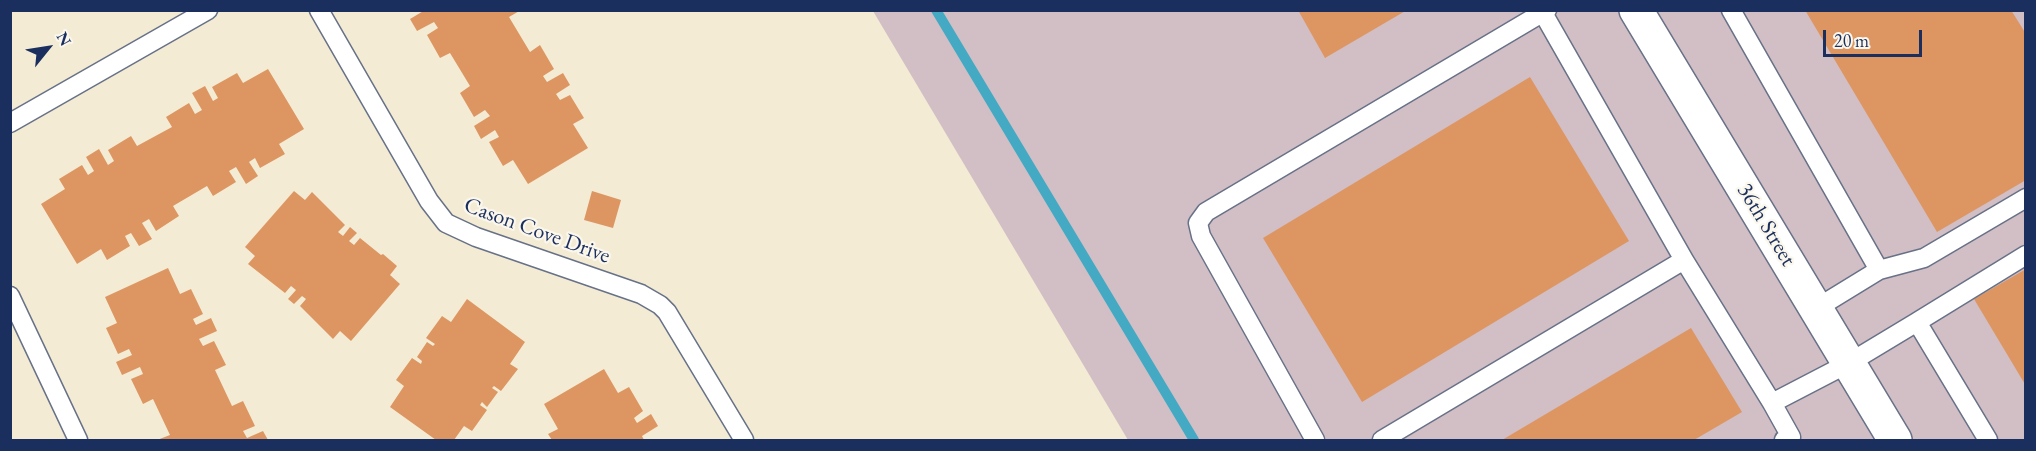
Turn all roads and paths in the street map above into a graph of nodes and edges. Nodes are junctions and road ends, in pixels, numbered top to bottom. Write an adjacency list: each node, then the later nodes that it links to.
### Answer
1 (207, 10): 6 (lane)
2 (319, 10): 17 (lane, Cason Cove Drive)
3 (1636, 10): 12 (street, 36th Street)
4 (1731, 10): 10 (lane)
5 (1545, 12): 9 (lane); 18 (lane)
6 (10, 123)
7 (2025, 198): 10 (lane)
8 (2025, 255): 13 (lane)
9 (1684, 260): 15 (lane); 19 (lane)
10 (1880, 270): 12 (lane)
11 (10, 296): 16 (lane)
12 (1816, 308): 14 (street, 36th Street)
13 (1917, 322): 14 (lane); 22 (lane)
14 (1849, 363): 15 (lane); 21 (street, 36th Street)
15 (1772, 403): 20 (lane)
16 (78, 441)
17 (744, 441)
18 (1315, 441)
19 (1382, 441)
20 (1784, 441)
21 (1895, 441)
22 (1988, 441)

